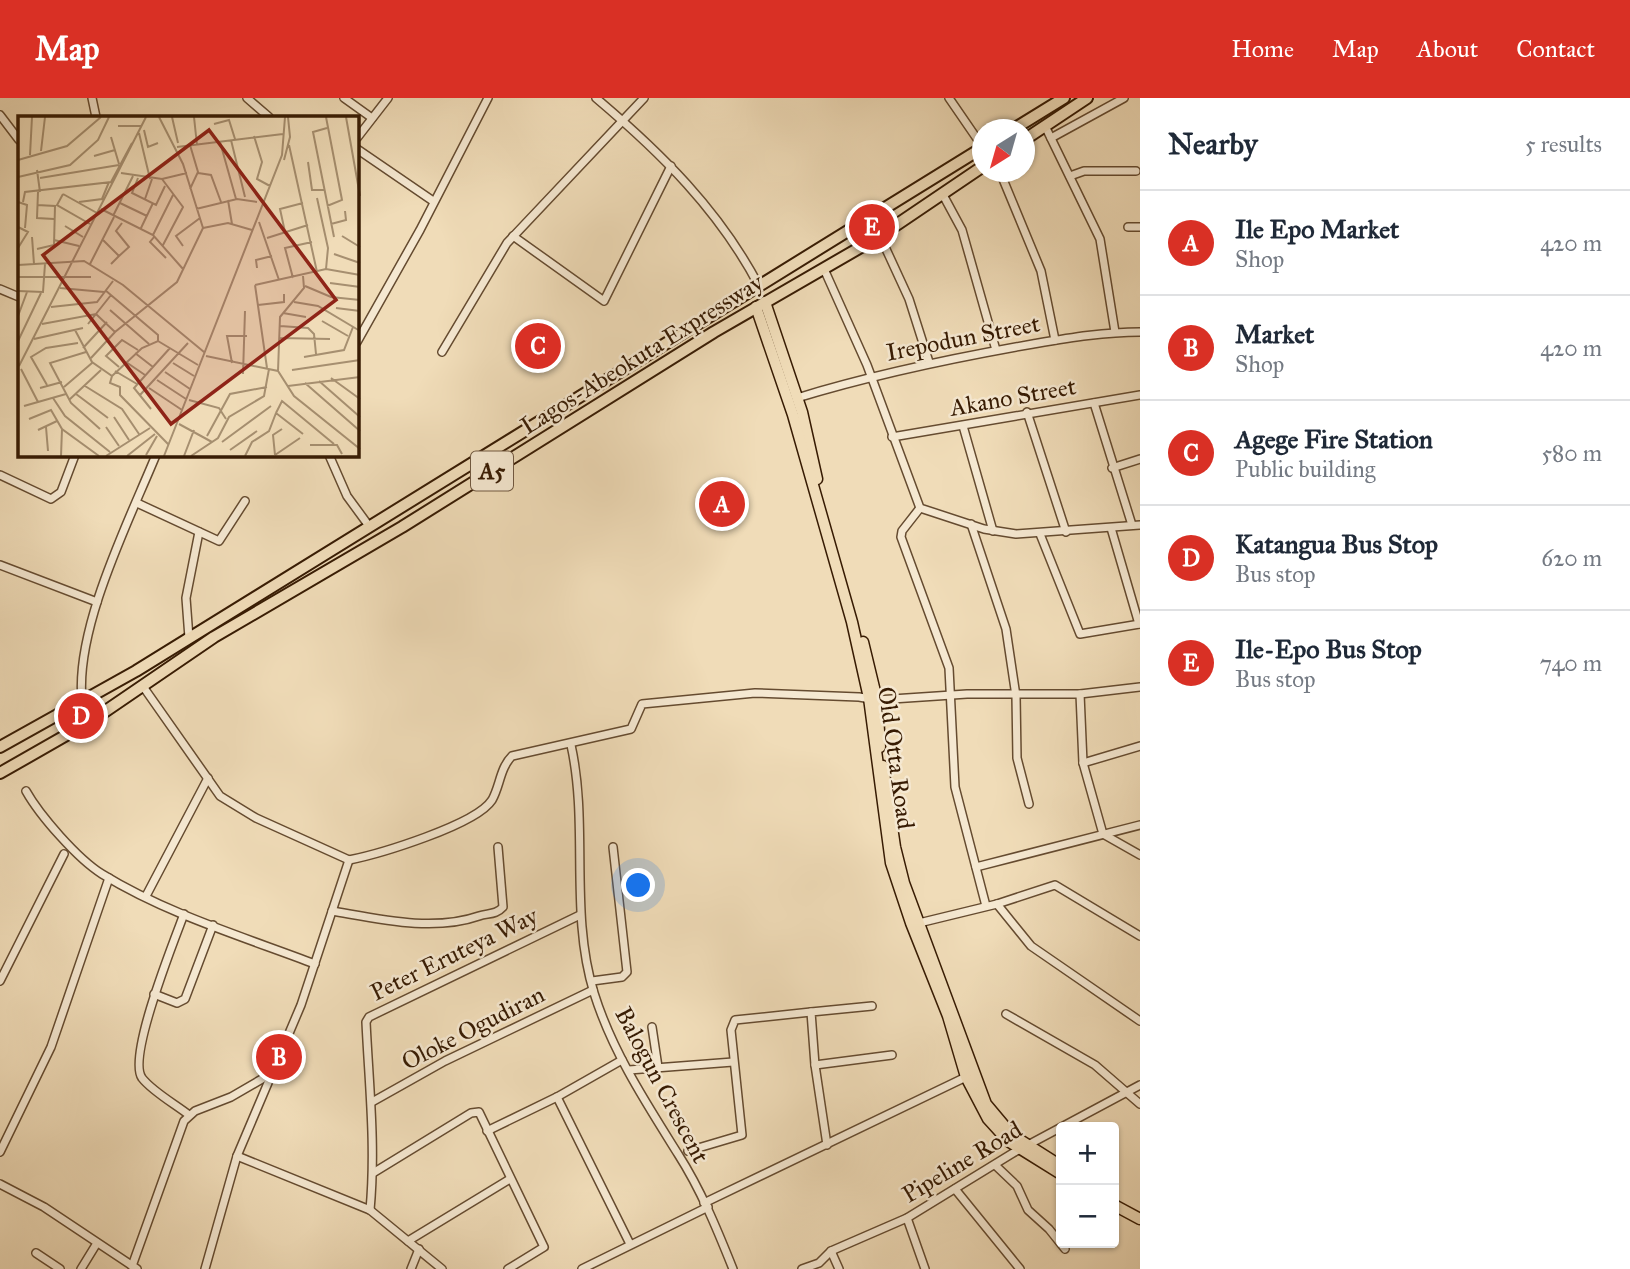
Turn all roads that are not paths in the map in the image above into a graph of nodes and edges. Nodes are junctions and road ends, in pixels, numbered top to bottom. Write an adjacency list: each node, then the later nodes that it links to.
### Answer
1 (247, 98): 12 (street)
2 (344, 98): 13 (street)
3 (387, 98): 13 (street)
4 (488, 98): 30 (street)
5 (596, 98): 14 (street)
6 (645, 98): 14 (street)
7 (948, 98): 17 (street)
8 (1064, 98): 15 (highway)
9 (1087, 98): 16 (highway)
10 (1124, 98): 20 (street)
11 (0, 115): 21 (street)
12 (268, 116)
13 (372, 118): 19 (street)
14 (622, 119): 24 (street); 33 (street)
15 (1030, 119)
16 (1045, 126): 18 (highway); 20 (street)
17 (972, 133)
18 (1035, 133)
19 (359, 135)
20 (1051, 138): 27 (street)
21 (18, 139)
22 (359, 150): 30 (street)
23 (972, 153): 36 (highway, Lagos-Abeokuta Expressway / A5)
24 (671, 166): 33 (street); 36 (street)
25 (1136, 171): 27 (street)
26 (972, 174): 29 (highway, Lagos-Abeokuta Expressway / A5)
27 (1070, 176): 40 (street)
28 (1004, 182): 43 (street)
29 (942, 193): 34 (highway, Lagos-Abeokuta Expressway / A5); 44 (street)
30 (433, 201): 42 (street)
31 (1128, 227): 32 (street)
32 (1140, 227)
33 (513, 236): 45 (street)
34 (880, 236): 35 (highway, Lagos-Abeokuta Expressway / A5); 46 (street)
35 (824, 269): 39 (highway, Lagos-Abeokuta Expressway / A5); 47 (street)
36 (759, 285): 65 (highway, Lagos-Abeokuta Expressway / A5)
37 (0, 289): 38 (street)
38 (18, 296)
39 (761, 304): 49 (main road); 75 (highway, Lagos-Abeokuta Expressway / A5); 80 (main road, Old Otta Road)
40 (1115, 332): 41 (street, Irepodun Street); 43 (street, Irepodun Street)
41 (1140, 332)
42 (359, 335)
43 (1055, 340): 44 (street, Irepodun Street)
44 (996, 350): 46 (street, Irepodun Street)
45 (442, 352)
46 (929, 362): 47 (street, Irepodun Street)
47 (869, 376): 49 (street, Irepodun Street); 53 (street)
48 (1140, 395): 50 (street, Akano Street)
49 (797, 398): 80 (main road)
50 (1094, 403): 51 (street, Akano Street); 58 (street)
51 (1027, 412): 52 (street, Akano Street); 69 (street)
52 (963, 426): 53 (street, Akano Street); 67 (street)
53 (892, 436): 62 (street)
54 (74, 457): 59 (street)
55 (155, 457): 61 (street)
56 (330, 457): 65 (street)
57 (1140, 459): 58 (street)
58 (1112, 468): 64 (street)
59 (0, 475)
60 (245, 501): 68 (street)
61 (137, 503): 68 (street); 72 (street)
62 (920, 508): 63 (street); 78 (street)
63 (971, 524): 67 (street); 79 (street)
64 (1136, 525): 66 (street)
65 (369, 526): 74 (highway, Lagos-Abeokuta Expressway / A5)
66 (1111, 528): 69 (street); 73 (street)
67 (993, 531): 70 (street)
68 (199, 532): 74 (street)
69 (1066, 533): 70 (street)
70 (1040, 534): 73 (street)
71 (0, 565): 72 (street)
72 (97, 602): 81 (street)
73 (1139, 624)
74 (189, 638): 81 (highway, Lagos-Abeokuta Expressway / A5)
75 (142, 685): 86 (highway, Lagos-Abeokuta Expressway / A5); 87 (street)
76 (1140, 687): 77 (street)
77 (1080, 694): 79 (street); 85 (street)
78 (951, 696): 79 (street); 80 (street); 97 (street)
79 (1016, 696): 89 (street)
80 (873, 699): 82 (street); 105 (main road, Old Otta Road); 125 (main road, Old Otta Road)
81 (82, 700): 84 (highway, Lagos-Abeokuta Expressway / A5)
82 (570, 745): 96 (street); 104 (street, Balogun Crescent)
83 (1140, 746): 85 (street)
84 (0, 747)
85 (1083, 763): 91 (street)
86 (0, 773)
87 (208, 778): 96 (street); 99 (street)
88 (26, 791): 98 (street)
89 (1029, 804)
90 (1140, 825): 91 (street)
91 (1103, 834): 95 (street); 97 (street)
92 (498, 847): 102 (street)
93 (612, 847): 110 (street)
94 (64, 854): 109 (street)
95 (1140, 855)
96 (349, 860): 102 (street)
97 (976, 867): 101 (street)
98 (109, 878): 99 (street); 136 (street)
99 (146, 896): 103 (street)
100 (997, 904): 101 (street); 107 (street); 116 (street)
101 (986, 906): 105 (street)
102 (332, 911): 108 (street)
103 (184, 914): 106 (street); 112 (street)
104 (580, 915): 110 (street, Balogun Crescent); 129 (street, Peter Eruteya Way)
105 (919, 923): 134 (main road, Old Otta Road)
106 (213, 925): 108 (street); 112 (street)
107 (1140, 936)
108 (315, 964): 124 (street)
109 (0, 981)
110 (592, 981): 111 (street, Balogun Crescent)
111 (593, 990): 119 (street, Balogun Crescent); 129 (street, Oloke Ogudiran)
112 (154, 994): 131 (street)
113 (873, 1006): 114 (street)
114 (811, 1012): 120 (street); 121 (street)
115 (1006, 1014): 127 (street)
116 (1140, 1021)
117 (652, 1027): 122 (street)
118 (892, 1055): 121 (street)
119 (622, 1060): 123 (street, Balogun Crescent); 128 (street)
120 (733, 1062): 122 (street); 135 (street)
121 (814, 1065): 133 (street)
122 (659, 1067): 123 (street)
123 (629, 1070): 146 (street, Balogun Crescent)
124 (274, 1072): 131 (street); 137 (street)
125 (966, 1077): 133 (street); 134 (main road, Old Otta Road)
126 (1140, 1085): 127 (street, Pipeline Road)
127 (1126, 1092): 130 (street); 134 (street, Pipeline Road)
128 (557, 1097): 132 (street); 154 (street)
129 (372, 1102): 141 (street, Peter Eruteya Way)
130 (1140, 1104)
131 (188, 1115): 159 (street)
132 (486, 1131): 141 (street); 142 (street)
133 (827, 1145): 146 (street)
134 (1024, 1147): 138 (main road, Old Otta Road); 139 (street, Pipeline Road); 140 (main road, Old Otta Road)
135 (688, 1151)
136 (0, 1152)
137 (237, 1156): 148 (street); 162 (street)
138 (1056, 1163)
139 (995, 1165): 144 (street, Pipeline Road); 155 (street)
140 (1056, 1170)
141 (373, 1173): 148 (street, Peter Eruteya Way)
142 (510, 1180): 152 (street); 165 (street)
143 (0, 1184): 153 (street)
144 (955, 1189): 150 (street, Pipeline Road); 171 (street)
145 (1119, 1200): 149 (main road)
146 (706, 1205): 154 (street); 167 (street, Balogun Crescent)
147 (1119, 1208): 151 (main road)
148 (370, 1210): 152 (street)
149 (1140, 1211)
150 (906, 1218): 157 (street, Pipeline Road); 170 (street)
151 (1140, 1219)
152 (408, 1241): 156 (street)
153 (97, 1243): 159 (street); 161 (street)
154 (630, 1244): 166 (street)
155 (1065, 1249)
156 (419, 1250): 163 (street); 164 (street)
157 (831, 1251): 168 (street, Pipeline Road); 169 (street)
158 (36, 1253): 160 (street)
159 (134, 1268)
160 (60, 1269)
161 (81, 1269)
162 (205, 1269)
163 (411, 1269)
164 (442, 1269)
165 (508, 1269)
166 (582, 1269)
167 (733, 1269)
168 (802, 1269)
169 (839, 1269)
170 (925, 1269)
171 (1020, 1269)

